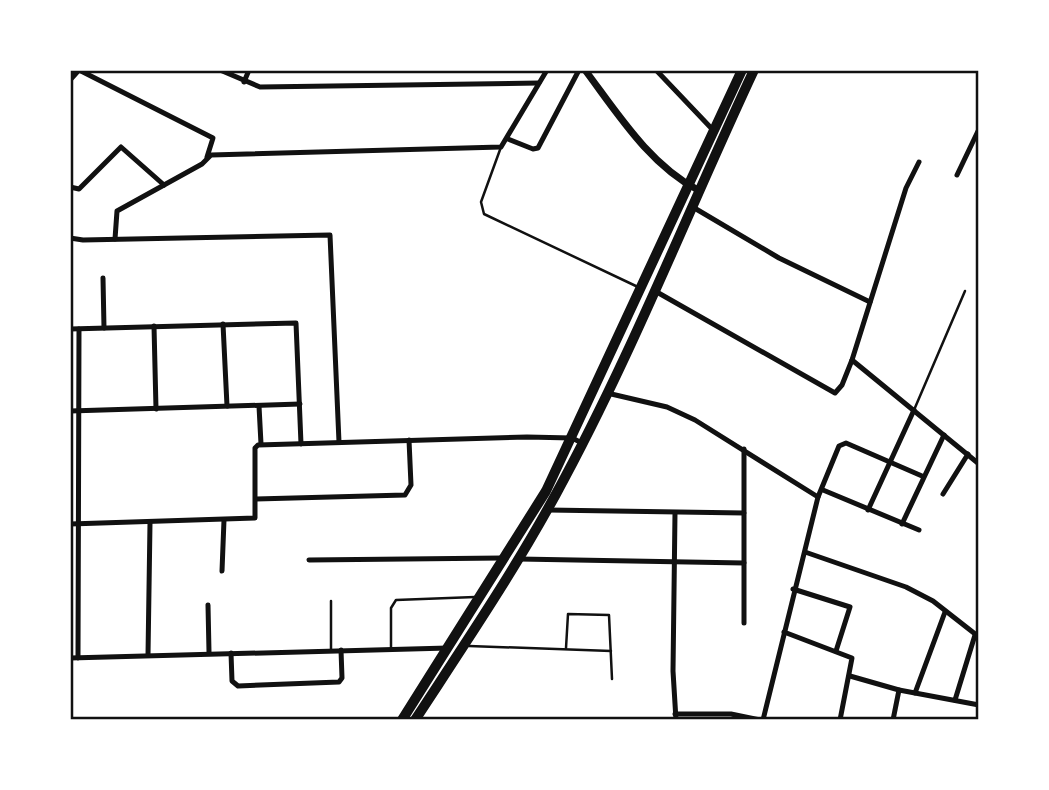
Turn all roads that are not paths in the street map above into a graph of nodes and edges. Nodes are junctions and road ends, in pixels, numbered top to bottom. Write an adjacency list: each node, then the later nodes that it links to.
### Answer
1 (79, 70): 10 (street); 17 (street)
2 (220, 70): 11 (street)
3 (248, 70): 11 (street)
4 (547, 70): 12 (street)
5 (579, 70): 15 (street)
6 (586, 70): 21 (street)
7 (656, 70): 14 (street)
8 (742, 70): 14 (highway)
9 (754, 70): 23 (highway)
10 (70, 80)
11 (244, 82): 12 (street)
12 (539, 83): 15 (street)
13 (979, 129): 19 (street)
14 (713, 130): 21 (highway)
15 (508, 139): 16 (street)
16 (502, 147): 17 (street); 28 (lane)
17 (206, 157): 20 (street)
18 (919, 162): 31 (street)
19 (957, 175)
20 (164, 185): 22 (street); 26 (street)
21 (688, 185): 23 (street); 28 (highway)
22 (70, 187)
23 (698, 190): 24 (highway)
24 (691, 206): 29 (highway); 31 (street)
25 (70, 238): 26 (street)
26 (114, 239): 49 (street)
27 (103, 278): 34 (street)
28 (642, 288): 48 (highway)
29 (655, 291): 37 (street); 38 (highway)
30 (965, 292): 43 (lane)
31 (870, 302): 37 (street)
32 (223, 324): 33 (street); 39 (street); 40 (street)
33 (154, 326): 34 (street); 42 (street)
34 (104, 328): 36 (street)
35 (70, 329): 36 (street)
36 (79, 329): 45 (street)
37 (852, 360): 43 (street)
38 (606, 393): 48 (highway); 52 (street)
39 (300, 404): 41 (street); 51 (street)
40 (226, 406): 41 (street); 42 (street)
41 (259, 406): 50 (street)
42 (156, 409): 45 (street)
43 (914, 410): 46 (street); 54 (street)
44 (70, 411): 45 (street)
45 (81, 411): 68 (street)
46 (944, 435): 53 (street); 56 (street)
47 (409, 440): 48 (street); 49 (street); 60 (street)
48 (577, 440): 61 (highway); 72 (highway)
49 (339, 442): 51 (street)
50 (261, 444): 51 (street); 60 (street)
51 (301, 444)
52 (744, 449): 59 (street); 64 (street)
53 (968, 454): 55 (street); 58 (street)
54 (888, 461): 56 (street); 57 (street); 62 (street)
55 (979, 464)
56 (922, 476): 69 (street)
57 (823, 490): 59 (street); 62 (street)
58 (943, 494)
59 (818, 497): 71 (street)
60 (256, 499): 65 (street)
61 (547, 510): 63 (street); 73 (highway)
62 (868, 510): 69 (street)
63 (676, 513): 64 (street); 75 (street)
64 (744, 513): 76 (street)
65 (224, 520): 66 (street); 77 (street)
66 (150, 523): 68 (street); 96 (street)
67 (70, 524): 68 (street)
68 (80, 524): 98 (street)
69 (902, 524): 70 (street)
70 (919, 530)
71 (805, 552): 78 (street); 82 (street)
72 (506, 558): 74 (street); 79 (highway)
73 (519, 559): 75 (street); 86 (highway)
74 (309, 560)
75 (674, 562): 76 (street); 105 (street)
76 (744, 563): 83 (street)
77 (222, 571)
78 (793, 589): 84 (street); 93 (street)
79 (482, 597): 87 (lane); 88 (highway)
80 (331, 601): 90 (lane)
81 (208, 605): 94 (street)
82 (945, 612): 85 (street); 102 (street)
83 (744, 623)
84 (784, 632): 93 (street); 108 (street)
85 (977, 636): 103 (street)
86 (465, 646): 89 (lane); 107 (highway)
87 (391, 648): 88 (street); 91 (street)
88 (450, 648): 106 (highway)
89 (566, 649): 92 (lane); 92 (lane)
90 (331, 650): 91 (street); 95 (street)
91 (341, 650): 95 (street)
92 (611, 651): 100 (lane)
93 (836, 651): 99 (street)
94 (209, 652): 95 (street); 96 (street)
95 (231, 653)
96 (148, 655): 98 (street)
97 (70, 658): 98 (street)
98 (78, 658)
99 (850, 676): 101 (street); 109 (street)
100 (612, 679)
101 (899, 690): 102 (street); 110 (street)
102 (915, 693): 103 (street)
103 (955, 700): 104 (street)
104 (979, 705)
105 (675, 717): 108 (street)
106 (402, 720)
107 (415, 720)
108 (762, 720)
109 (840, 720)
110 (892, 720)

